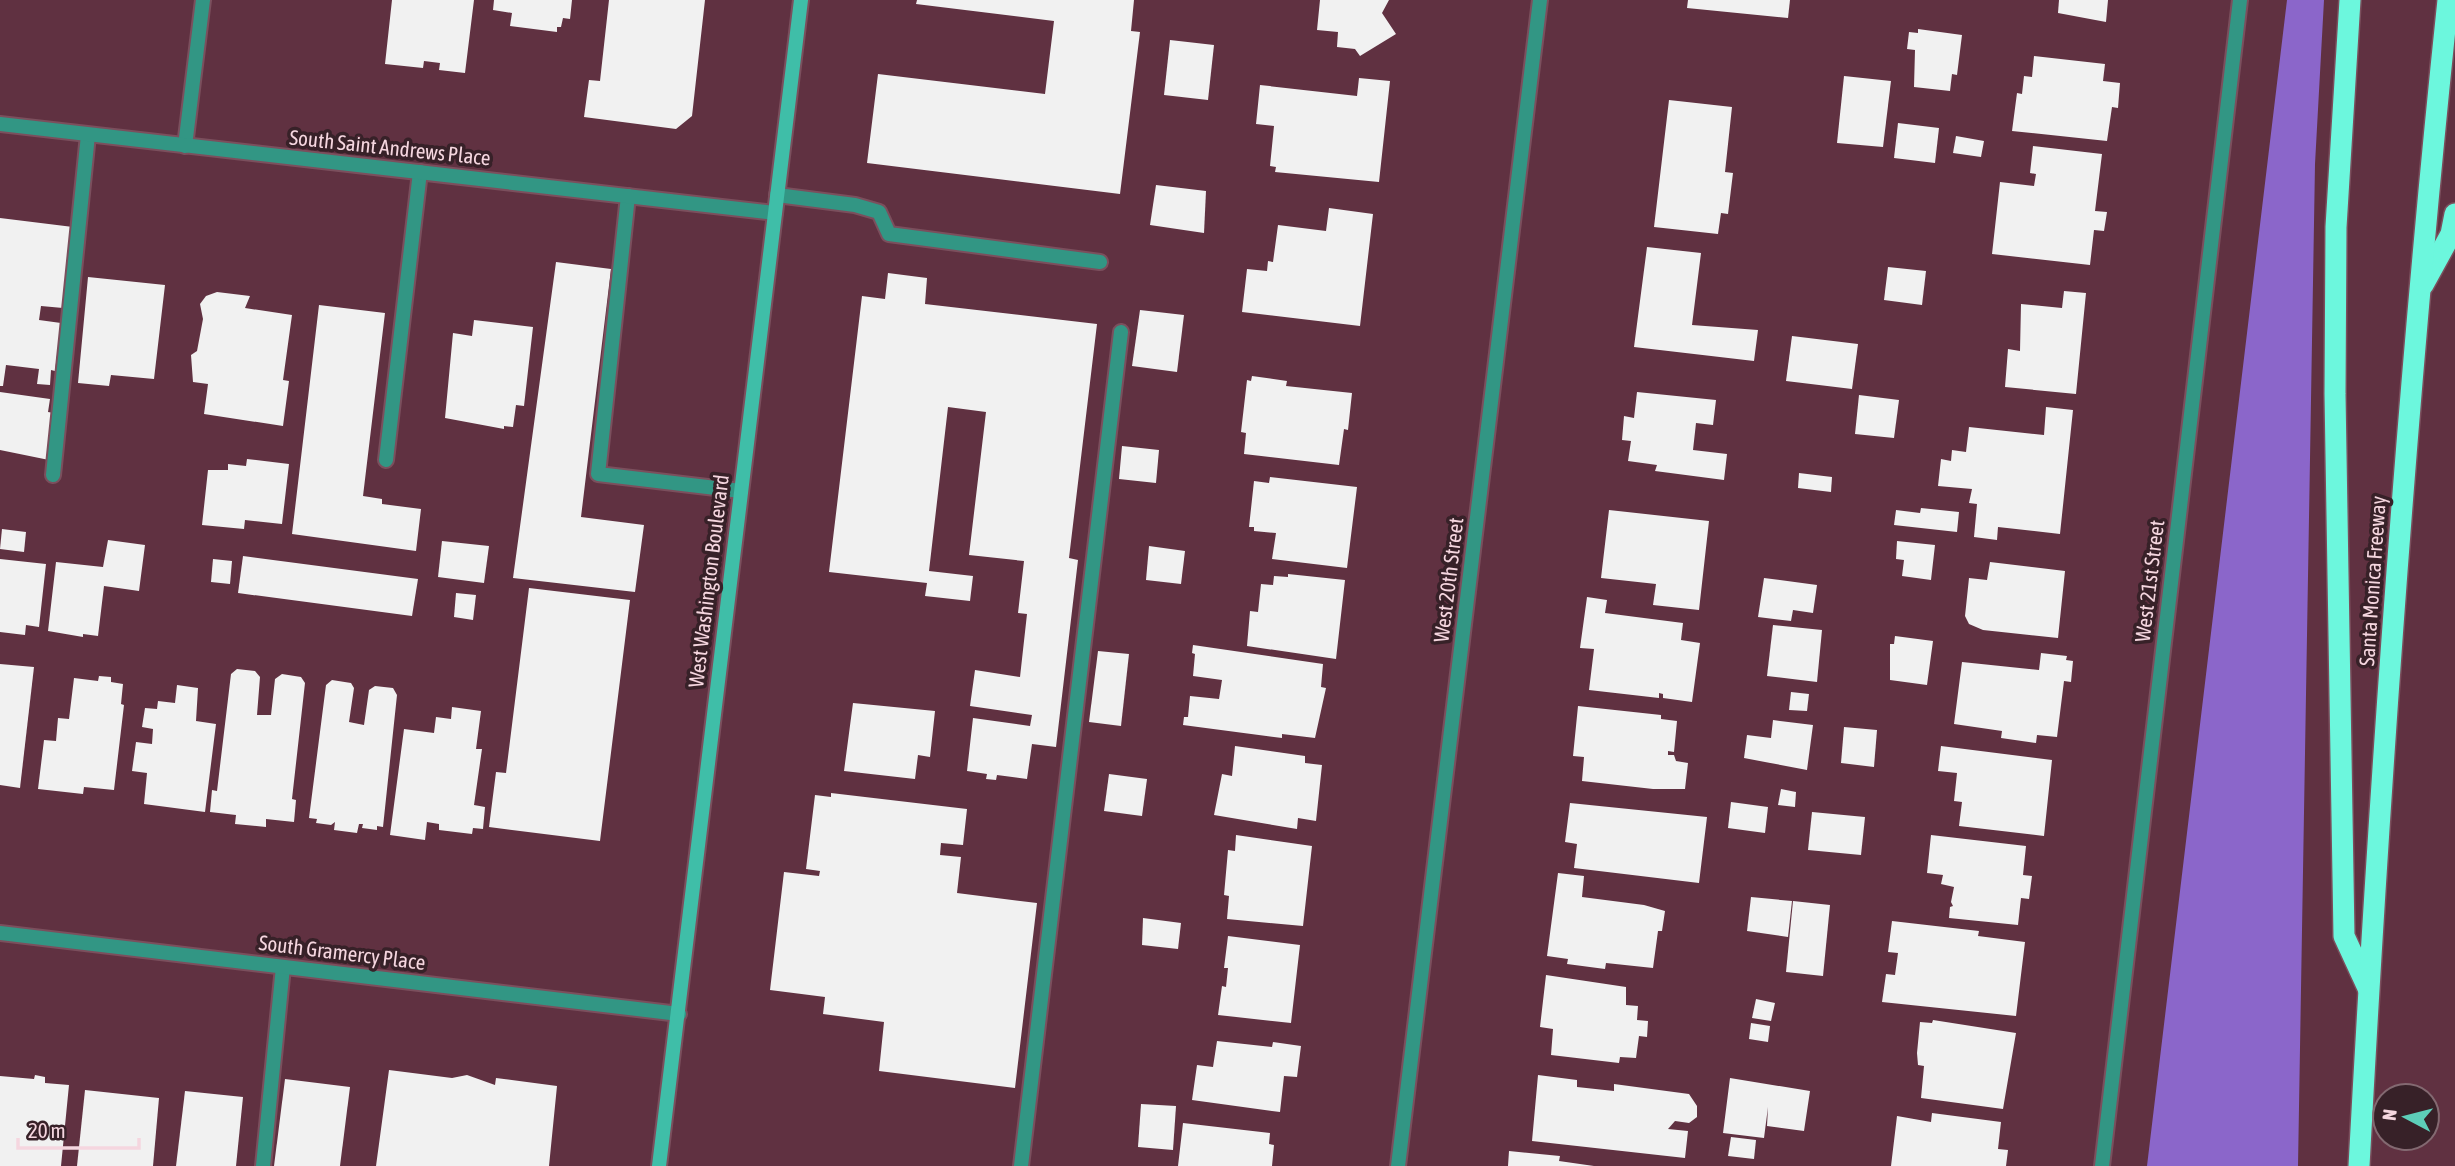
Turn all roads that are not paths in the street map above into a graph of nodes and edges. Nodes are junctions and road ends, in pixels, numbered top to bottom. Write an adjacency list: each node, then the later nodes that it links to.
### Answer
1 (203, 0): 9 (street)
2 (801, 0): 11 (main road, West Washington Boulevard)
3 (1540, 0): 28 (street, West 20th Street)
4 (2240, 0): 29 (street, West 21st Street)
5 (2350, 0): 23 (highway)
6 (2448, 0): 16 (highway, Santa Monica Freeway)
7 (0, 124): 8 (street, South Saint Andrews Place)
8 (88, 135): 9 (street, South Saint Andrews Place); 19 (street)
9 (185, 146): 10 (street, South Saint Andrews Place)
10 (420, 172): 12 (street, South Saint Andrews Place); 18 (street)
11 (777, 195): 13 (main road, West Washington Boulevard); 15 (street)
12 (628, 196): 13 (street, South Saint Andrews Place); 20 (street)
13 (775, 213): 20 (main road, West Washington Boulevard)
14 (2455, 214): 16 (highway)
15 (1100, 262)
16 (2418, 294): 23 (highway, Santa Monica Freeway)
17 (1121, 332): 27 (street)
18 (386, 460)
19 (53, 475)
20 (741, 491): 24 (main road, West Washington Boulevard)
21 (0, 933): 22 (street, South Gramercy Place)
22 (283, 967): 24 (street, South Gramercy Place); 25 (street)
23 (2369, 990): 30 (highway, Santa Monica Freeway)
24 (679, 1014): 26 (main road, West Washington Boulevard)
25 (263, 1166)
26 (659, 1166)
27 (1021, 1166)
28 (1398, 1166)
29 (2102, 1166)
30 (2359, 1166)

